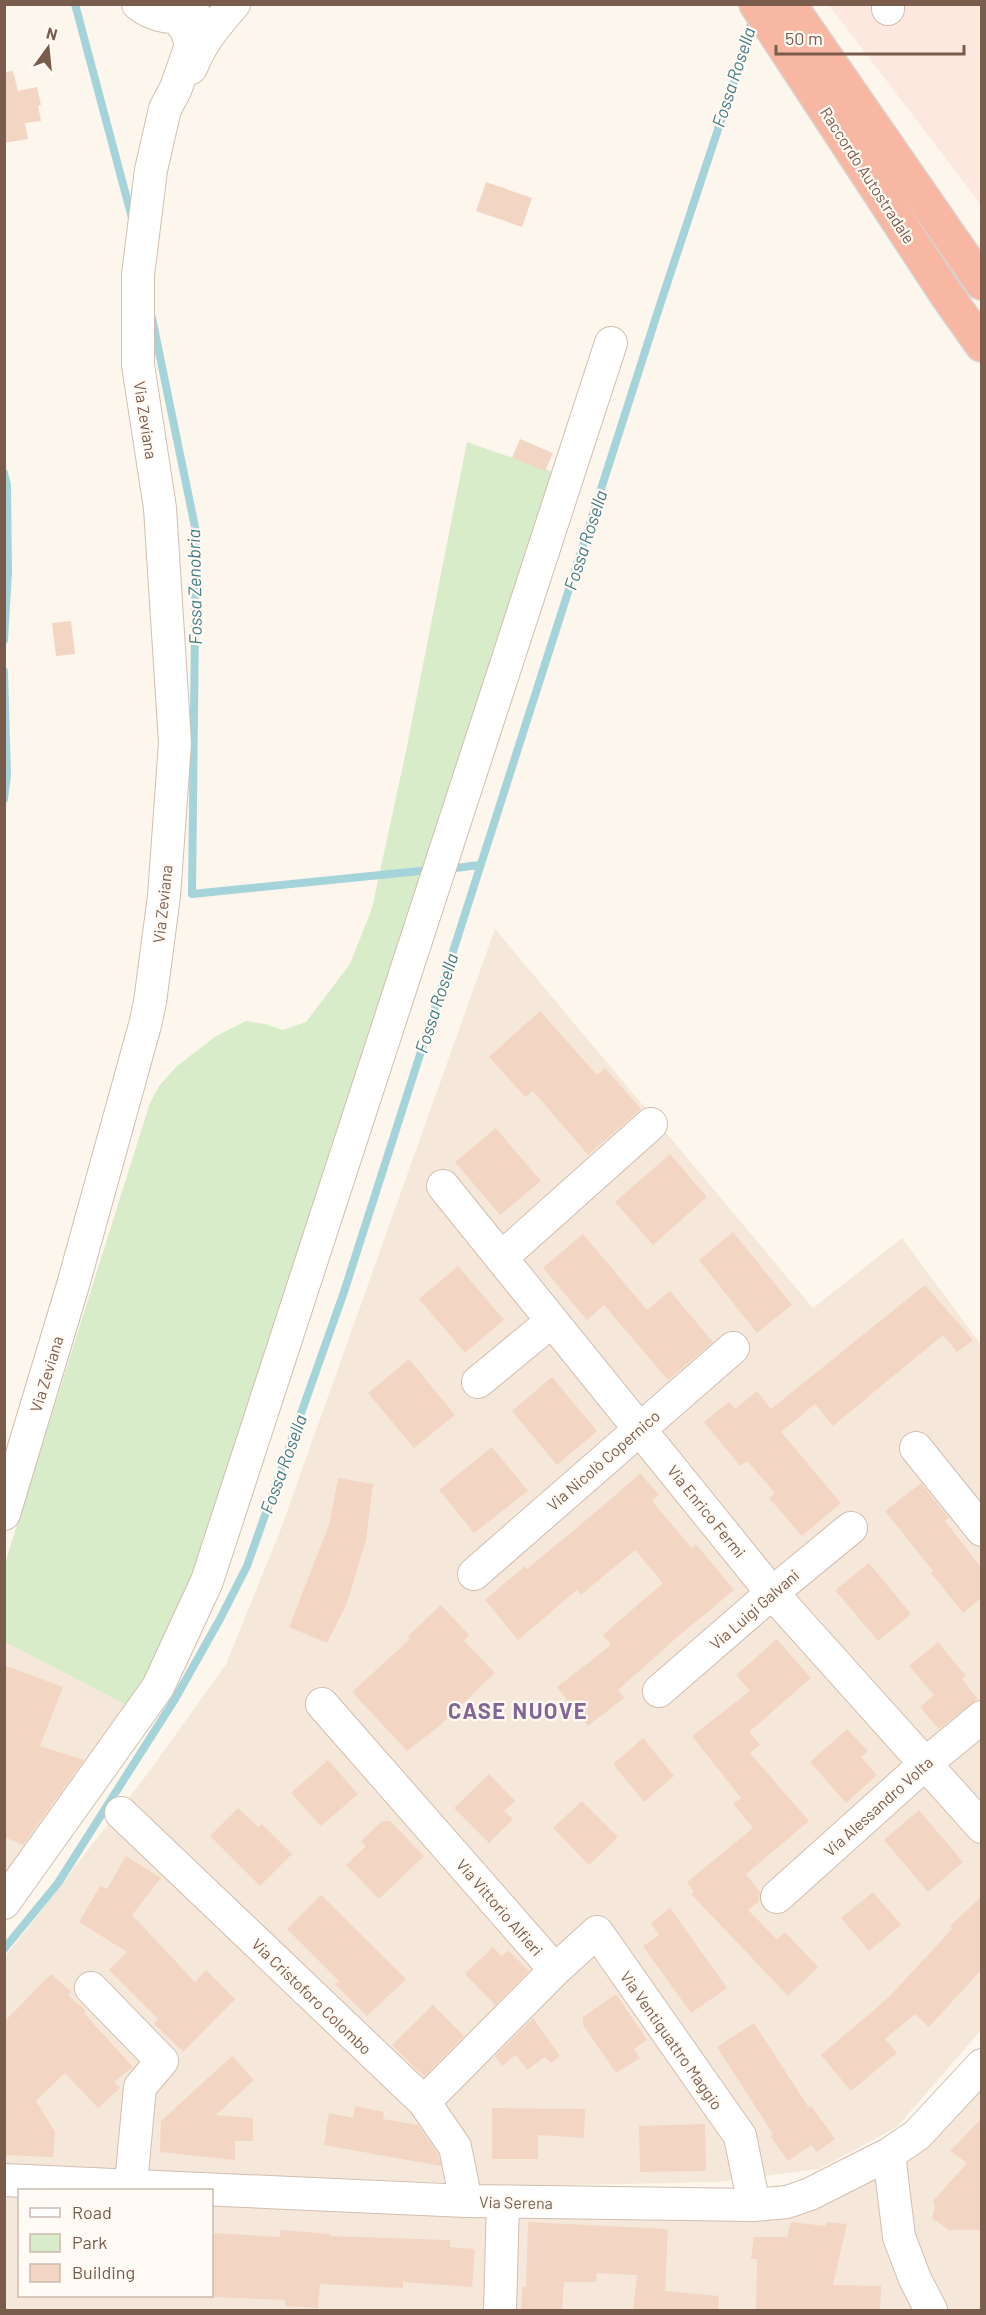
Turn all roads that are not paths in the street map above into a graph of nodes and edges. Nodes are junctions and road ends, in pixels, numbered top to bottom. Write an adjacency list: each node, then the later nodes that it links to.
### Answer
1 (138, 4): 5 (street)
2 (217, 4): 5 (street)
3 (234, 4): 6 (street)
4 (769, 8): 7 (highway, Raccordo Autostradale); 9 (highway, Raccordo Autostradale)
5 (176, 18): 6 (street)
6 (165, 109): 18 (street, Via Zeviana)
7 (981, 283)
8 (611, 343): 30 (street)
9 (981, 345)
10 (651, 1124): 12 (street)
11 (443, 1186): 12 (street, Via Enrico Fermi)
12 (501, 1258): 13 (street, Via Enrico Fermi)
13 (552, 1321): 15 (street); 16 (street, Via Enrico Fermi)
14 (733, 1348): 16 (street, Via Nicolò Copernico)
15 (478, 1383)
16 (639, 1428): 21 (street, Via Nicolò Copernico); 22 (street, Via Enrico Fermi)
17 (916, 1448): 20 (street)
18 (4, 1514)
19 (851, 1528): 22 (street, Via Luigi Galvani)
20 (981, 1530)
21 (474, 1574)
22 (772, 1593): 23 (street, Via Luigi Galvani); 26 (street, Via Enrico Fermi)
23 (659, 1692)
24 (322, 1704): 31 (street, Via Vittorio Alfieri)
25 (981, 1717): 26 (street, Via Alessandro Volta)
26 (925, 1764): 28 (street, Via Enrico Fermi); 29 (street, Via Alessandro Volta)
27 (122, 1813): 34 (street, Via Cristoforo Colombo)
28 (981, 1827)
29 (777, 1898)
30 (4, 1903)
31 (555, 1970): 34 (street, Via Vittorio Alfieri); 40 (street, Via Ventiquattro Maggio)
32 (91, 1988): 37 (street)
33 (981, 2066): 35 (street, Via Serena)
34 (424, 2102): 38 (street, Via Cristoforo Colombo)
35 (889, 2154): 40 (street, Via Serena); 42 (street)
36 (4, 2180): 37 (street, Via Serena)
37 (130, 2184): 38 (street, Via Serena)
38 (466, 2201): 39 (street, Via Serena)
39 (503, 2202): 40 (street, Via Serena); 41 (street)
40 (754, 2205)
41 (500, 2310)
42 (931, 2310)

